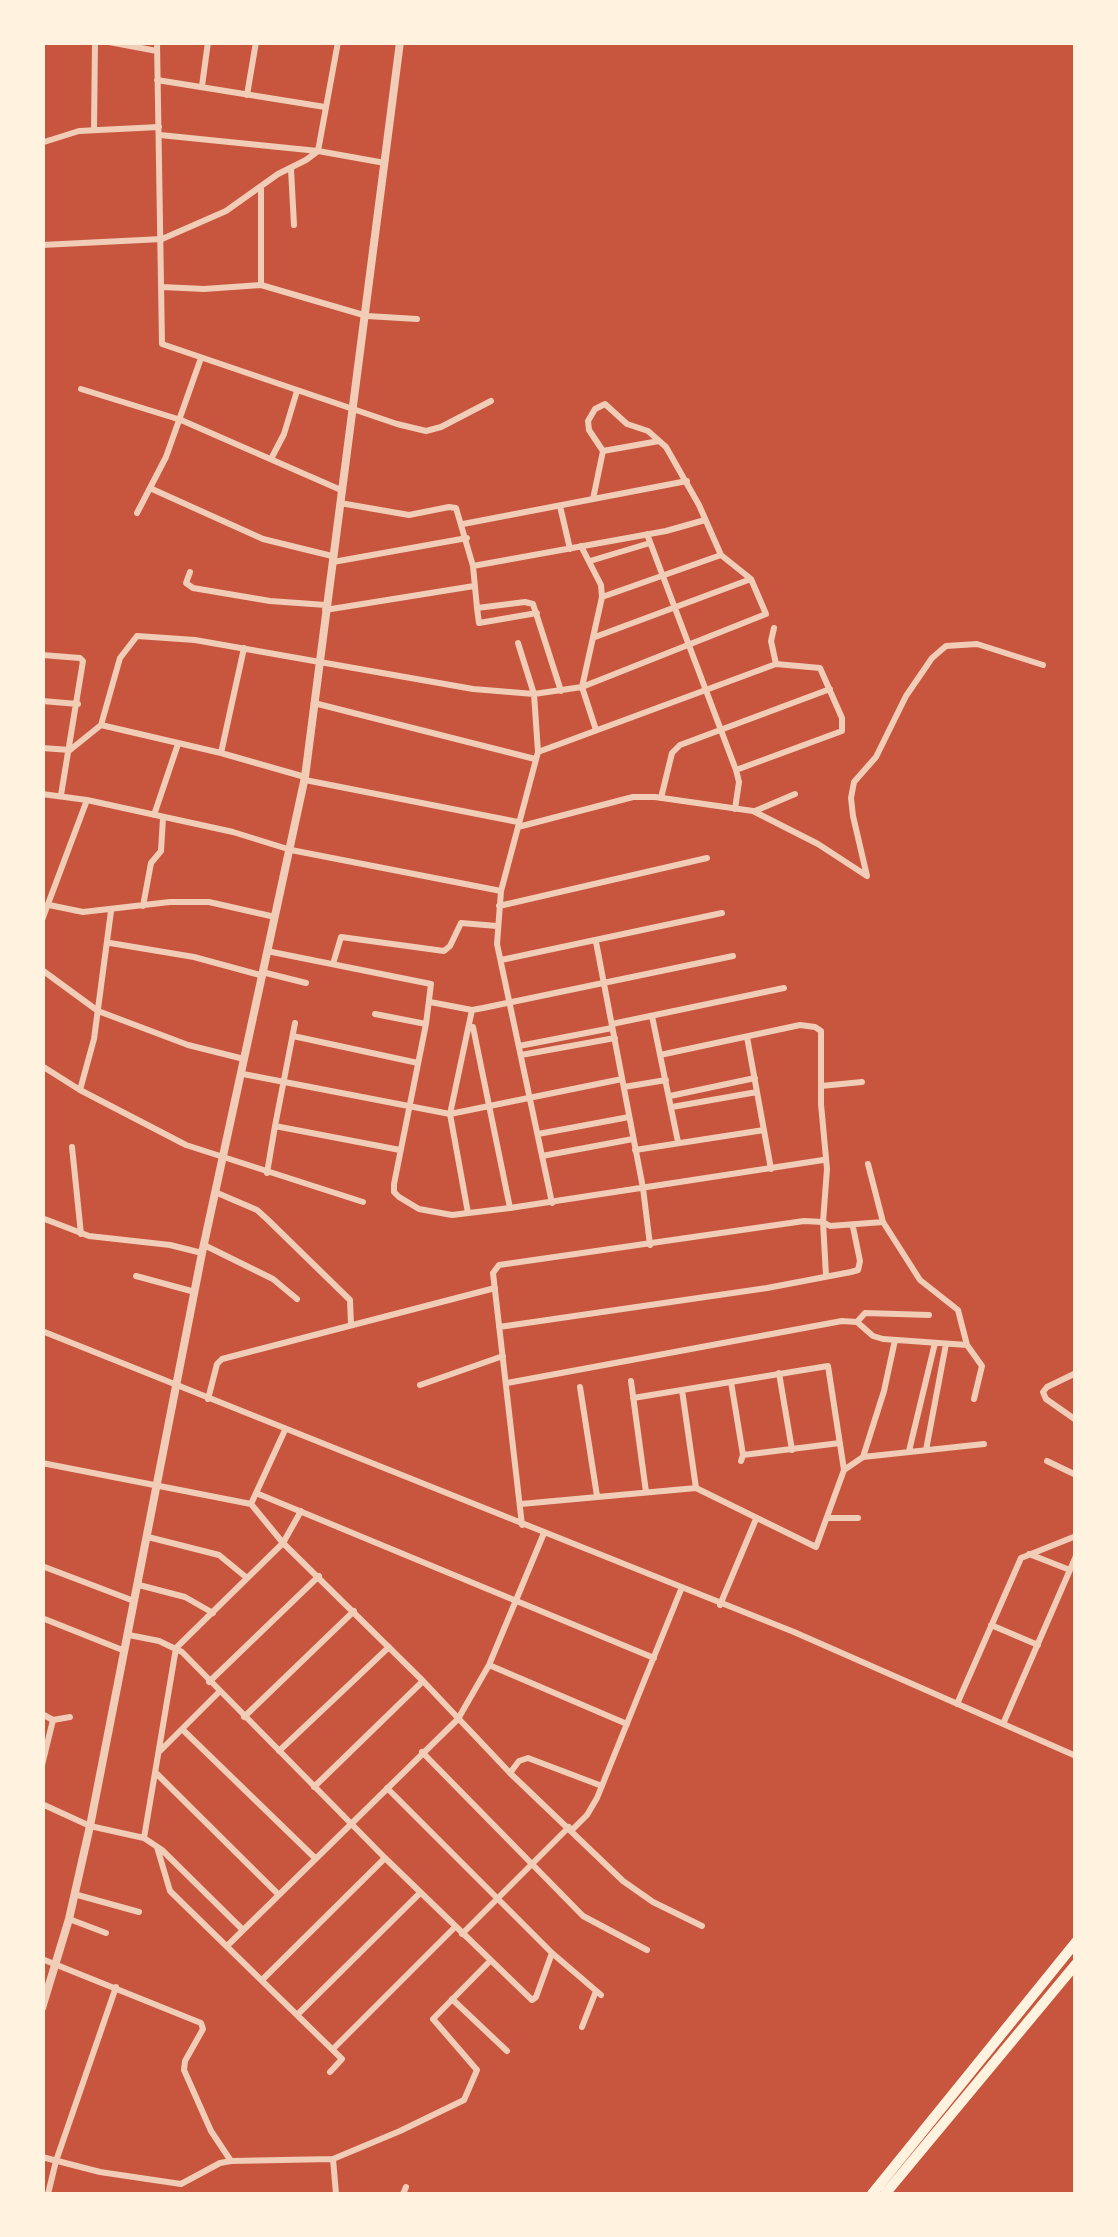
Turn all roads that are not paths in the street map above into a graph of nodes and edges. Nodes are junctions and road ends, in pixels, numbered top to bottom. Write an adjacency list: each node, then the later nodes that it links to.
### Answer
1 (94, 42): 12 (street)
2 (109, 42): 7 (street)
3 (208, 42): 9 (street)
4 (256, 42): 10 (street)
5 (338, 42): 11 (street)
6 (400, 42): 16 (street)
7 (157, 47): 8 (street)
8 (157, 80): 9 (street); 13 (street)
9 (202, 86): 10 (street)
10 (247, 96): 11 (street)
11 (325, 107): 15 (street)
12 (94, 130): 13 (street); 14 (street)
13 (160, 131): 15 (street); 20 (street)
14 (44, 142)
15 (318, 151): 16 (street); 17 (street)
16 (387, 163): 24 (street)
17 (291, 169): 18 (street); 19 (street)
18 (261, 187): 20 (street); 22 (street)
19 (294, 225)
20 (162, 239): 21 (street); 23 (street)
21 (42, 245)
22 (261, 285): 23 (street); 24 (street)
23 (162, 287): 26 (street)
24 (366, 316): 25 (street); 30 (street)
25 (418, 319)
26 (201, 358): 28 (street); 31 (street)
27 (81, 389): 31 (street)
28 (297, 390): 30 (street); 34 (street)
29 (492, 401): 30 (street)
30 (351, 408): 37 (street)
31 (181, 420): 34 (street); 36 (street)
32 (659, 440): 33 (street); 33 (street); 35 (street)
33 (603, 451): 38 (street)
34 (271, 459): 37 (street)
35 (686, 480): 38 (street); 42 (street)
36 (152, 489): 41 (street); 49 (street)
37 (342, 490): 39 (street)
38 (593, 499): 40 (street)
39 (340, 503): 43 (street); 49 (street)
40 (560, 506): 43 (street); 47 (street)
41 (137, 513)
42 (705, 520): 45 (street); 48 (street)
43 (463, 524): 44 (street)
44 (466, 538): 49 (street); 51 (street)
45 (649, 539): 46 (street); 50 (street); 53 (street)
46 (581, 546): 47 (street); 50 (street)
47 (570, 548): 51 (street)
48 (721, 555): 53 (street); 54 (street)
49 (332, 560): 57 (street)
50 (590, 561): 56 (street)
51 (473, 566): 55 (street)
52 (190, 572): 57 (street)
53 (662, 576): 56 (street); 59 (street)
54 (751, 579): 59 (street); 64 (street)
55 (474, 586): 57 (street); 58 (street)
56 (602, 597): 62 (street)
57 (326, 608): 67 (street)
58 (477, 608): 60 (street); 60 (street)
59 (675, 609): 62 (street); 64 (street)
60 (537, 613): 73 (street)
61 (774, 628): 68 (street)
62 (594, 637): 70 (street)
63 (518, 643): 74 (street)
64 (690, 646): 70 (street); 71 (street)
65 (244, 648): 67 (street); 78 (street); 84 (street)
66 (42, 655): 77 (street)
67 (320, 663): 74 (street); 76 (street)
68 (776, 664): 71 (street); 72 (street)
69 (1044, 665): 94 (street)
70 (582, 687): 73 (street); 80 (street)
71 (704, 689): 79 (street); 80 (street)
72 (830, 689): 79 (street); 86 (street)
73 (561, 692): 74 (street)
74 (534, 694): 85 (street)
75 (42, 701): 77 (street)
76 (314, 702): 85 (street); 87 (street)
77 (78, 704): 83 (street)
78 (101, 726): 81 (street); 83 (street)
79 (720, 729): 86 (street); 91 (street)
80 (596, 730): 85 (street)
81 (178, 744): 84 (street); 95 (street)
82 (42, 748): 83 (street)
83 (70, 750): 90 (street)
84 (221, 753): 87 (street)
85 (537, 756): 96 (street)
86 (736, 770): 93 (street)
87 (305, 779): 96 (street); 97 (street)
88 (42, 794): 90 (street)
89 (795, 794): 94 (street)
90 (61, 796): 92 (street)
91 (661, 798): 93 (street); 96 (street)
92 (87, 800): 95 (street); 100 (street)
93 (735, 809): 94 (street)
94 (754, 811)
95 (158, 816): 97 (street); 101 (street)
96 (518, 824): 99 (street)
97 (291, 850): 99 (street); 105 (street)
98 (707, 858): 102 (street)
99 (501, 891): 102 (street)
100 (49, 906): 103 (street); 106 (street)
101 (143, 906): 103 (street); 105 (street)
102 (498, 906): 107 (street)
103 (112, 911): 109 (street)
104 (722, 913): 108 (street)
105 (275, 916): 110 (street)
106 (42, 920)
107 (496, 926): 112 (street); 113 (street)
108 (596, 942): 112 (street); 117 (street)
109 (110, 943): 115 (street); 122 (street)
110 (266, 951): 113 (street); 115 (street)
111 (733, 956): 117 (street)
112 (501, 960): 120 (street)
113 (333, 964): 119 (street)
114 (42, 970): 122 (street)
115 (260, 973): 116 (street); 134 (street)
116 (306, 983)
117 (604, 984): 120 (street); 128 (street)
118 (784, 988): 124 (street)
119 (430, 1002): 121 (street); 127 (street)
120 (508, 1004): 121 (street); 132 (street)
121 (472, 1010): 125 (street)
122 (98, 1011): 134 (street); 144 (street)
123 (375, 1014): 127 (street)
124 (652, 1016): 128 (street); 133 (street)
125 (472, 1021): 149 (street); 151 (street)
126 (295, 1023): 129 (street)
127 (426, 1024): 135 (street)
128 (612, 1026): 131 (street); 132 (street)
129 (293, 1036): 135 (street); 140 (street)
130 (746, 1037): 133 (street); 138 (street); 143 (street)
131 (615, 1038): 132 (street); 142 (street)
132 (520, 1051): 147 (street)
133 (660, 1055): 139 (street)
134 (244, 1059): 137 (street)
135 (418, 1063): 148 (street)
136 (42, 1066): 144 (street)
137 (242, 1074): 140 (street); 162 (street)
138 (755, 1078): 145 (street); 146 (street)
139 (666, 1080): 142 (street); 146 (street)
140 (284, 1082): 148 (street); 153 (street)
141 (862, 1082): 143 (street)
142 (623, 1083): 147 (street); 152 (street)
143 (821, 1086): 174 (street)
144 (80, 1090): 162 (street)
145 (758, 1092): 150 (street); 154 (street)
146 (670, 1096): 150 (street)
147 (530, 1097): 149 (street); 155 (street)
148 (410, 1106): 151 (street); 159 (street)
149 (488, 1106): 151 (street); 171 (street)
150 (672, 1107): 157 (street)
151 (450, 1114): 172 (street)
152 (629, 1117): 155 (street); 156 (street)
153 (276, 1126): 159 (street); 166 (street)
154 (764, 1130): 157 (street); 165 (street)
155 (538, 1134): 161 (street)
156 (633, 1139): 160 (street); 161 (street)
157 (678, 1142): 160 (street)
158 (72, 1147): 177 (street)
159 (400, 1150): 172 (street)
160 (635, 1150): 167 (street)
161 (542, 1156): 170 (street)
162 (223, 1158): 166 (street); 168 (street)
163 (824, 1160): 165 (street)
164 (868, 1164): 175 (street)
165 (771, 1168): 167 (street)
166 (267, 1173): 169 (street)
167 (642, 1188): 170 (street); 178 (street)
168 (216, 1192): 179 (street); 187 (street)
169 (363, 1202)
170 (552, 1203): 171 (street)
171 (510, 1208): 172 (street)
172 (468, 1212)
173 (42, 1218): 177 (street)
174 (822, 1222): 176 (street); 178 (street); 181 (street)
175 (883, 1222): 176 (street); 193 (street)
176 (853, 1226): 181 (street)
177 (82, 1234): 179 (street)
178 (650, 1245): 182 (street)
179 (203, 1249): 183 (street); 184 (street)
180 (136, 1276): 183 (street)
181 (826, 1276): 188 (street)
182 (495, 1288): 187 (street); 188 (street)
183 (196, 1292): 201 (street)
184 (297, 1298)
185 (929, 1315): 186 (street)
186 (853, 1321): 190 (street); 199 (street)
187 (351, 1325): 204 (street)
188 (498, 1326): 194 (street)
189 (42, 1331): 201 (street)
190 (896, 1340): 191 (street); 214 (street)
191 (936, 1343): 192 (street); 213 (street)
192 (946, 1344): 193 (street); 212 (street)
193 (967, 1345): 206 (street)
194 (503, 1356): 199 (street); 200 (street)
195 (779, 1373): 198 (street); 209 (street); 211 (street)
196 (1076, 1374): 207 (street)
197 (631, 1381): 205 (street)
198 (731, 1382): 203 (street); 211 (street)
199 (506, 1384): 225 (street)
200 (420, 1385)
201 (178, 1387): 204 (street); 219 (street)
202 (580, 1387): 223 (street)
203 (682, 1390): 205 (street); 220 (street)
204 (208, 1398): 208 (street)
205 (633, 1398): 221 (street)
206 (974, 1399)
207 (1076, 1420)
208 (285, 1430): 222 (street); 230 (street)
209 (840, 1443): 211 (street); 217 (street)
210 (984, 1444): 212 (street)
211 (792, 1450)
212 (926, 1450): 213 (street)
213 (909, 1451): 214 (street)
214 (863, 1456): 217 (street)
215 (1047, 1462): 218 (street)
216 (42, 1463): 219 (street)
217 (844, 1470): 227 (street)
218 (1076, 1475)
219 (158, 1484): 224 (street); 233 (street)
220 (696, 1488): 221 (street); 229 (street)
221 (646, 1492): 223 (street)
222 (256, 1493): 224 (street); 226 (street)
223 (596, 1496): 225 (street)
224 (250, 1504): 234 (street)
225 (520, 1504): 230 (street)
226 (301, 1511): 234 (street); 243 (street)
227 (829, 1518): 228 (street); 229 (street)
228 (858, 1518)
229 (756, 1519): 245 (street)
230 (522, 1524): 231 (street)
231 (544, 1533): 242 (street); 243 (street)
232 (1076, 1536): 235 (street)
233 (148, 1537): 240 (street); 241 (street)
234 (283, 1543): 239 (street); 240 (street)
235 (1028, 1553): 238 (street); 249 (street)
236 (1076, 1556): 238 (street)
237 (42, 1566): 244 (street)
238 (1070, 1570): 251 (street)
239 (319, 1576): 246 (street); 258 (street)
240 (248, 1578): 247 (street)
241 (138, 1585): 244 (street); 247 (street)
242 (682, 1588): 245 (street); 255 (street)
243 (517, 1600): 255 (street); 256 (street)
244 (135, 1602): 250 (street)
245 (720, 1605): 260 (street)
246 (354, 1611): 253 (street); 263 (street)
247 (212, 1612): 252 (street)
248 (42, 1618): 254 (street)
249 (991, 1624): 251 (street); 260 (street)
250 (128, 1635): 252 (street); 254 (street)
251 (1038, 1645): 267 (street)
252 (176, 1648): 258 (street); 271 (street)
253 (389, 1648): 257 (street); 269 (street)
254 (125, 1651): 281 (street)
255 (654, 1658): 266 (street)
256 (489, 1665): 264 (street); 266 (street)
257 (423, 1681): 264 (street); 277 (street)
258 (209, 1682): 259 (street)
259 (219, 1692): 263 (street); 268 (street)
260 (957, 1704): 267 (street)
261 (42, 1714): 265 (street)
262 (70, 1717): 265 (street)
263 (244, 1717): 269 (street)
264 (458, 1718): 270 (street); 275 (street)
265 (54, 1720): 273 (street)
266 (627, 1724): 276 (street)
267 (1003, 1724): 272 (street)
268 (182, 1729): 271 (street); 285 (street)
269 (279, 1751): 277 (street)
270 (422, 1752): 278 (street); 287 (street)
271 (158, 1753): 274 (street)
272 (1076, 1756)
273 (42, 1765)
274 (155, 1772): 283 (street); 290 (street)
275 (510, 1773): 276 (street); 282 (street)
276 (602, 1786): 282 (street)
277 (314, 1787): 280 (street)
278 (387, 1788): 280 (street); 291 (street)
279 (42, 1804): 281 (street)
280 (351, 1824): 285 (street); 286 (street)
281 (90, 1826): 283 (street); 289 (street)
282 (570, 1829): 287 (street); 295 (street)
283 (144, 1838): 284 (street)
284 (157, 1847): 296 (street); 300 (street)
285 (315, 1858): 290 (street)
286 (385, 1858): 288 (street); 307 (street)
287 (532, 1865): 291 (street); 301 (street)
288 (420, 1892): 294 (street); 311 (street)
289 (74, 1894): 292 (street); 293 (street)
290 (278, 1894): 296 (street)
291 (498, 1899): 298 (street); 302 (street)
292 (140, 1912)
293 (69, 1919): 297 (street); 305 (street)
294 (455, 1926): 298 (street); 313 (street)
295 (702, 1926)
296 (243, 1930): 300 (street)
297 (106, 1933)
298 (462, 1934): 304 (street)
299 (1076, 1942): 322 (highway)
300 (228, 1945): 307 (street)
301 (646, 1950)
302 (552, 1953): 304 (street); 312 (street)
303 (42, 1959): 305 (street)
304 (490, 1961): 309 (street)
305 (56, 1964): 308 (street); 310 (street)
306 (1076, 1964): 323 (highway)
307 (263, 1979): 311 (street)
308 (116, 1987): 318 (street); 319 (street)
309 (452, 1999): 314 (street); 317 (street)
310 (42, 2008)
311 (298, 2014): 313 (street)
312 (582, 2027)
313 (333, 2049): 315 (street)
314 (508, 2051)
315 (330, 2072)
316 (42, 2157): 318 (street)
317 (333, 2160): 319 (street); 321 (street)
318 (56, 2161): 319 (street); 320 (street)
319 (231, 2161)
320 (48, 2194)
321 (336, 2194)
322 (872, 2194)
323 (885, 2194)

